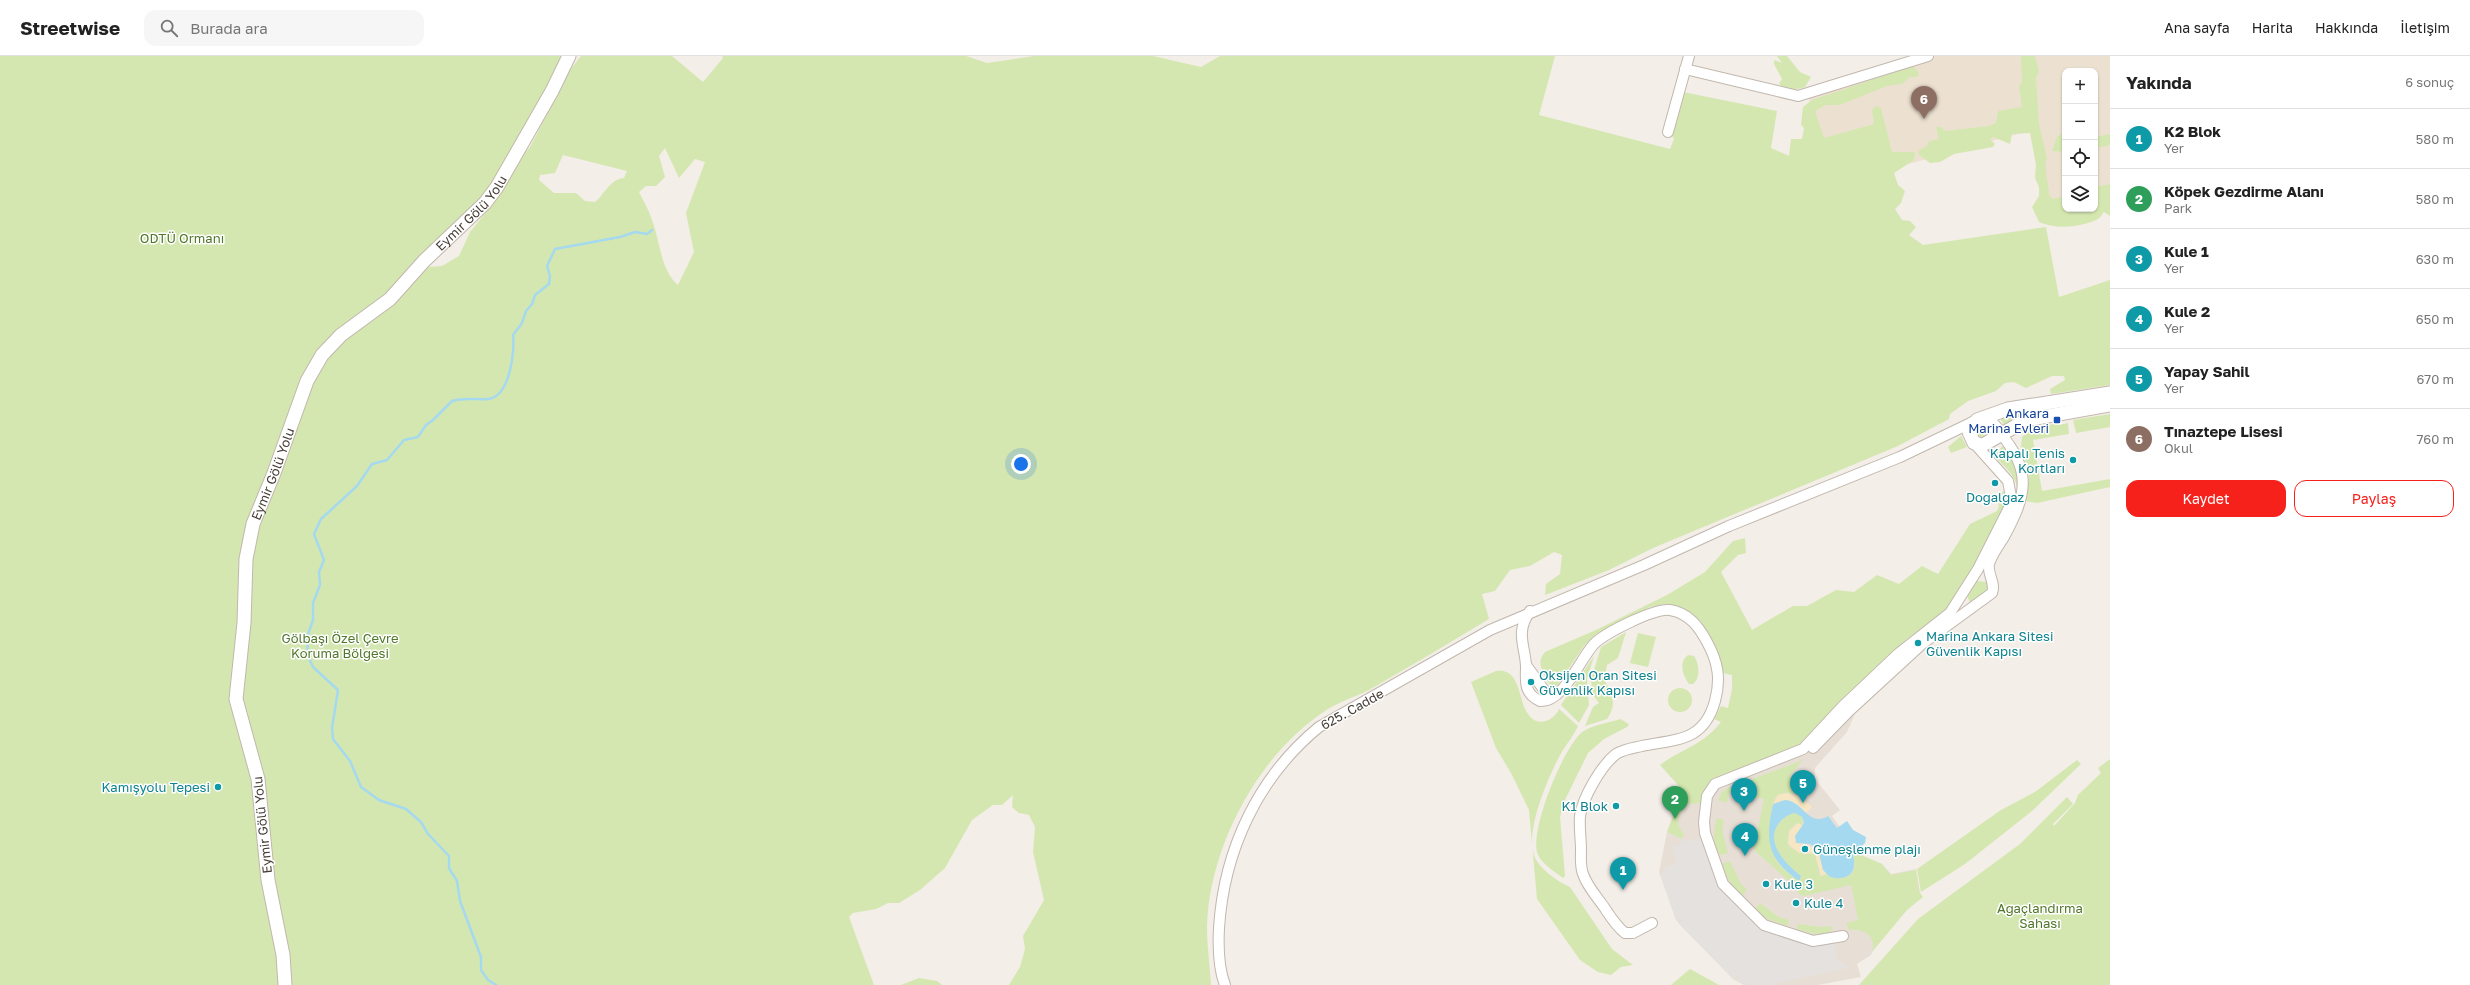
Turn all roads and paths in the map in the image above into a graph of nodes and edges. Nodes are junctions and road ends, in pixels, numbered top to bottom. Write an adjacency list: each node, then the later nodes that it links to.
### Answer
1 (569, 56): 24 (street, Eymir Gölü Yolu)
2 (1689, 56): 4 (street)
3 (1928, 56): 4 (street)
4 (1685, 69): 5 (street)
5 (1668, 132)
6 (2110, 393): 9 (street)
7 (2110, 405): 8 (street)
8 (2026, 420): 11 (street); 13 (street)
9 (1976, 421): 10 (street, 625. Cadde); 11 (street); 12 (street)
10 (1953, 431): 12 (street); 18 (street, 625. Cadde)
11 (2001, 434): 12 (street); 13 (street)
12 (1973, 441): 14 (street)
13 (2014, 451): 15 (street)
14 (1973, 578): 15 (street); 16 (street)
15 (1992, 580): 17 (street)
16 (1963, 595): 17 (street); 21 (street)
17 (1976, 607): 21 (street)
18 (1530, 612): 19 (street); 25 (street, 625. Cadde)
19 (1526, 665): 20 (street); 20 (street)
20 (1560, 693): 22 (street)
21 (1705, 833): 23 (street)
22 (1652, 923)
23 (1843, 936)
24 (285, 985)
25 (1224, 985)

